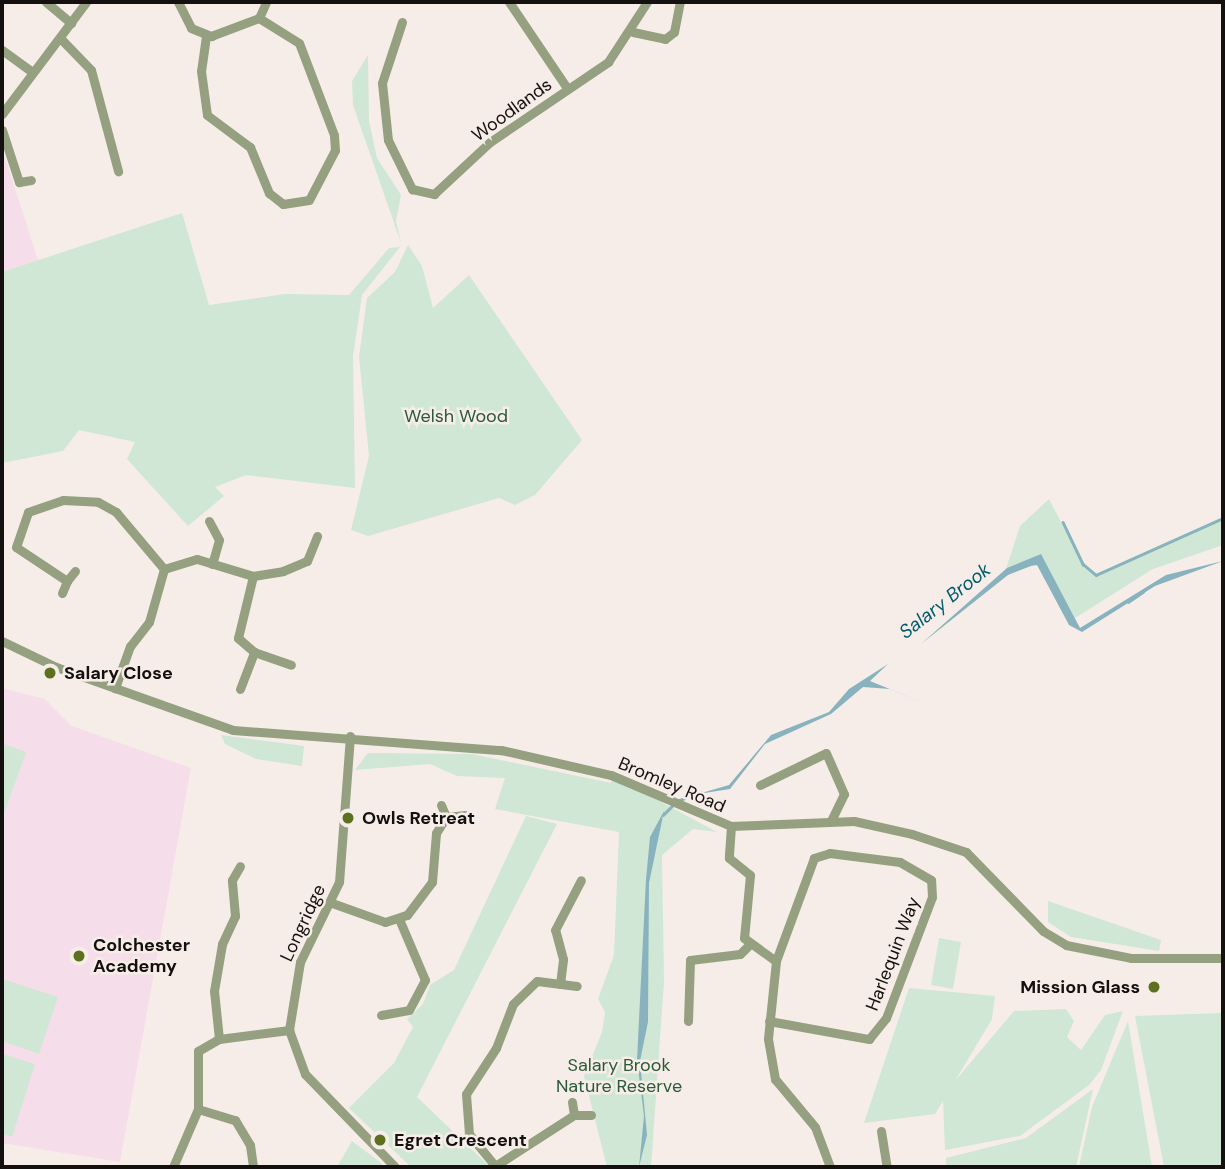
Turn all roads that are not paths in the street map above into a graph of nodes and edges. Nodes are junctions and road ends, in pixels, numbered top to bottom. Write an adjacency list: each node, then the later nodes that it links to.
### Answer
1 (46, 2): 10 (street)
2 (86, 2): 10 (street)
3 (178, 2): 12 (street)
4 (266, 2): 8 (street)
5 (509, 2): 16 (street)
6 (647, 2): 11 (street, Woodlands)
7 (680, 2): 11 (street)
8 (259, 18): 12 (street); 12 (street)
9 (402, 22): 16 (street, Woodlands)
10 (71, 23): 13 (street)
11 (634, 32): 16 (street, Woodlands)
12 (206, 36)
13 (61, 39): 15 (street); 19 (street)
14 (2, 50): 15 (street)
15 (32, 72): 17 (street)
16 (567, 88)
17 (2, 112)
18 (2, 130): 20 (street)
19 (118, 171)
20 (31, 180)
21 (209, 521): 23 (street)
22 (317, 536): 26 (street)
23 (212, 565): 24 (street); 26 (street)
24 (164, 569): 27 (street); 32 (street)
25 (75, 571): 27 (street)
26 (253, 576): 30 (street)
27 (67, 581): 28 (street)
28 (62, 593)
29 (2, 640): 32 (street, Bromley Road)
30 (254, 652): 31 (street); 33 (street)
31 (291, 665)
32 (115, 688): 34 (street, Bromley Road)
33 (240, 689)
34 (350, 736): 40 (street, Bromley Road); 43 (street, Longridge)
35 (760, 785): 39 (street)
36 (441, 805): 38 (street)
37 (464, 815): 38 (street)
38 (446, 817): 44 (street)
39 (831, 821): 40 (street, Bromley Road); 46 (street, Bromley Road)
40 (731, 826): 45 (street)
41 (240, 866): 54 (street)
42 (582, 880): 48 (street)
43 (332, 903): 44 (street); 53 (street, Longridge)
44 (399, 919): 50 (street)
45 (748, 946): 47 (street); 51 (street)
46 (1223, 958)
47 (776, 961): 52 (street); 52 (street, Harlequin Way)
48 (560, 984): 49 (street); 63 (street)
49 (577, 986)
50 (381, 1015)
51 (688, 1021)
52 (769, 1021): 64 (street)
53 (289, 1030): 54 (street); 62 (street, Longridge)
54 (219, 1039): 56 (street)
55 (572, 1102): 57 (street)
56 (198, 1109): 60 (street); 61 (street)
57 (574, 1115): 58 (street); 63 (street)
58 (591, 1115)
59 (881, 1131): 65 (street)
60 (173, 1167)
61 (253, 1167)
62 (395, 1167)
63 (496, 1167)
64 (830, 1167)
65 (887, 1167)

